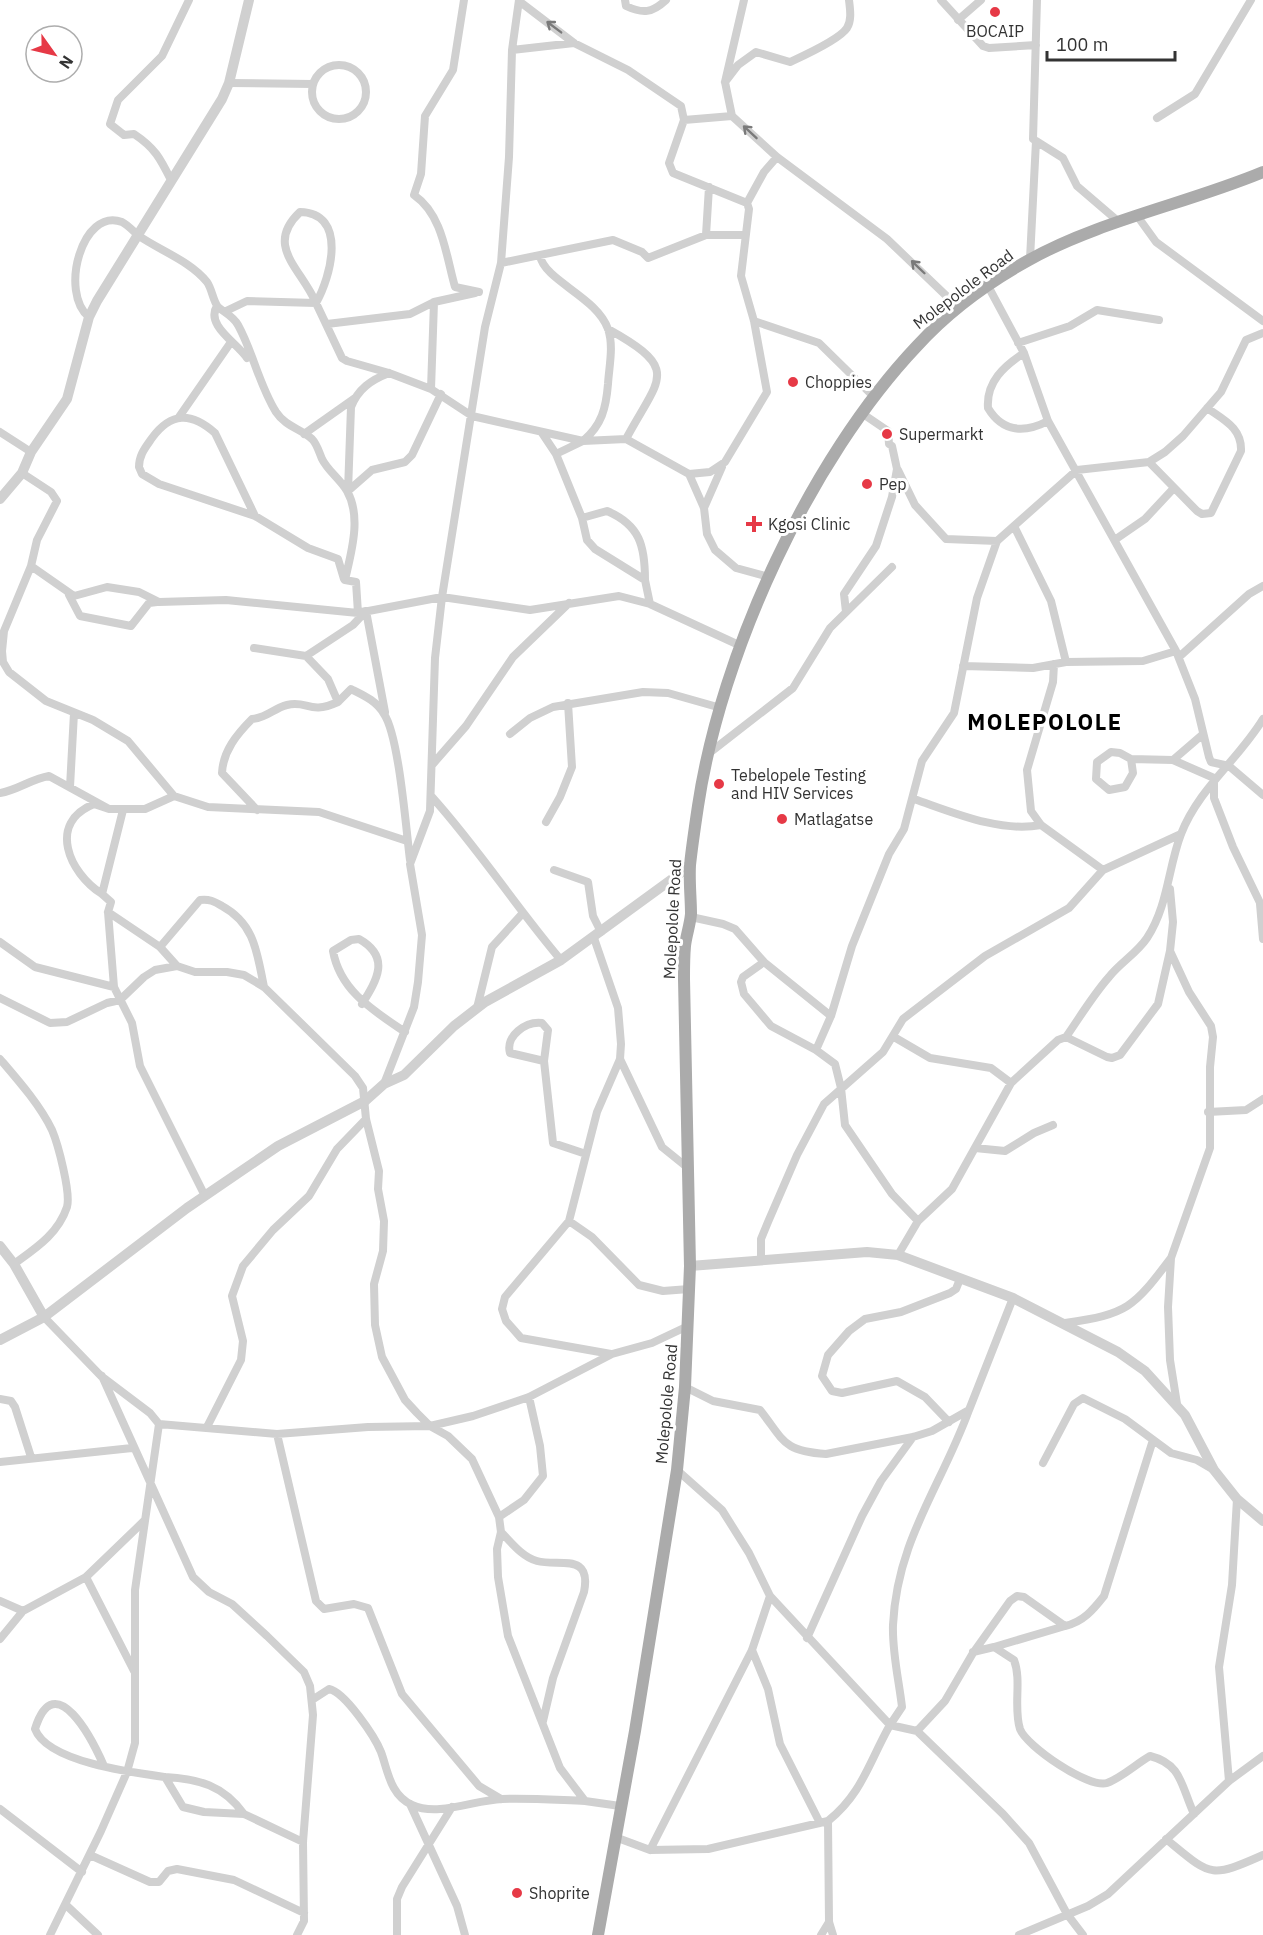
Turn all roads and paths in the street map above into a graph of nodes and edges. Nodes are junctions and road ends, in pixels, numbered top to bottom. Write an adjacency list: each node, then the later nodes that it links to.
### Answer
1 (189, 0): 26 (street)
2 (249, 0): 18 (street)
3 (464, 0): 39 (street)
4 (625, 0): 5 (street)
5 (666, 0)
6 (744, 0): 17 (street)
7 (849, 0): 17 (street)
8 (941, 0): 13 (street)
9 (981, 0): 13 (street)
10 (1037, 0): 15 (street)
11 (1251, 0): 21 (street)
12 (524, 2): 14 (street, one-way to 12); 16 (street)
13 (958, 20): 15 (street)
14 (574, 43): 16 (street); 22 (street)
15 (1036, 45): 23 (street)
16 (512, 50): 36 (street)
17 (725, 82): 20 (street)
18 (229, 83): 19 (street); 26 (street)
19 (313, 84): 19 (street)
20 (732, 116): 22 (street); 24 (street, one-way to 20)
21 (1157, 118)
22 (684, 120): 27 (street)
23 (1036, 141): 30 (street); 35 (street)
24 (777, 157): 28 (street); 43 (street, one-way to 24)
25 (1263, 172): 29 (main road, Molepolole Road)
26 (171, 180): 33 (street)
27 (709, 187): 28 (street); 31 (street)
28 (747, 203): 32 (street)
29 (1138, 217): 30 (main road, Molepolole Road); 48 (street)
30 (1119, 222): 35 (main road, Molepolole Road)
31 (706, 235): 32 (street); 34 (street)
32 (745, 235): 47 (street)
33 (139, 236): 42 (street); 45 (street); 45 (street)
34 (540, 256): 36 (street); 50 (street)
35 (1030, 259): 37 (main road, Molepolole Road)
36 (501, 263): 38 (street)
37 (988, 286): 43 (main road, Molepolole Road); 53 (street)
38 (493, 288): 39 (street); 63 (street)
39 (479, 292): 40 (street)
40 (434, 302): 49 (street); 57 (street)
41 (316, 303): 41 (street); 44 (street); 49 (street)
42 (218, 306): 44 (street); 52 (street)
43 (959, 308): 59 (main road, Molepolole Road)
44 (226, 311): 55 (street)
45 (89, 317): 71 (street)
46 (1159, 320): 53 (street)
47 (754, 321): 59 (street); 74 (street)
48 (1263, 321)
49 (327, 324): 56 (street)
50 (608, 329): 69 (street); 70 (street)
51 (1263, 333): 61 (street)
52 (231, 342): 55 (street); 64 (street)
53 (1018, 343): 54 (street)
54 (1024, 353): 65 (street); 65 (street)
55 (254, 369): 68 (street)
56 (389, 373): 57 (street); 60 (street)
57 (431, 388): 58 (street)
58 (441, 394): 63 (street); 80 (street)
59 (874, 397): 62 (main road, Molepolole Road)
60 (355, 398): 68 (street); 80 (street)
61 (1207, 408): 73 (street); 79 (street)
62 (863, 414): 75 (street); 90 (main road, Molepolole Road)
63 (472, 416): 67 (street); 95 (street)
64 (179, 417): 83 (street); 83 (street)
65 (1048, 421): 76 (street)
66 (0, 432): 71 (street)
67 (542, 432): 70 (street); 72 (street)
68 (304, 434): 80 (street)
69 (626, 439): 70 (street); 78 (street)
70 (584, 441): 72 (street)
71 (32, 452): 77 (street)
72 (556, 454): 84 (street)
73 (1149, 462): 76 (street); 79 (street)
74 (722, 467): 78 (street); 82 (street)
75 (897, 469): 87 (street); 100 (street)
76 (1077, 470): 85 (street); 86 (street)
77 (22, 473): 81 (street); 88 (street)
78 (689, 474): 82 (street)
79 (1173, 489): 86 (street)
80 (348, 491): 91 (street)
81 (0, 499)
82 (704, 508): 90 (street)
83 (255, 516): 91 (street)
84 (582, 518): 92 (street); 92 (street)
85 (1014, 526): 87 (street); 105 (street)
86 (1116, 538): 103 (street)
87 (997, 541): 107 (street)
88 (31, 566): 94 (street); 111 (street)
89 (892, 567): 100 (street)
90 (769, 577): 101 (main road, Molepolole Road)
91 (345, 580): 99 (street)
92 (645, 580): 98 (street)
93 (1263, 586): 103 (street)
94 (69, 595): 96 (street); 96 (street)
95 (442, 597): 97 (street); 99 (street); 119 (street)
96 (159, 602): 99 (street)
97 (570, 602): 98 (street); 119 (street)
98 (650, 604): 101 (street)
99 (362, 612): 104 (street); 112 (street)
100 (846, 612): 116 (street)
101 (741, 646): 110 (main road, Molepolole Road)
102 (254, 648): 104 (street)
103 (1178, 654): 105 (street); 115 (street)
104 (306, 657): 108 (street)
105 (1066, 662): 106 (street)
106 (1054, 664): 107 (street); 132 (street)
107 (963, 666): 127 (street)
108 (338, 702): 112 (street); 130 (street)
109 (568, 703): 110 (street); 114 (street); 131 (street)
110 (721, 708): 116 (main road, Molepolole Road)
111 (74, 713): 122 (street); 125 (street)
112 (386, 716): 134 (street)
113 (1263, 719): 120 (street)
114 (510, 734)
115 (1202, 735): 118 (street); 120 (street)
116 (708, 754): 136 (main road, Molepolole Road)
117 (1131, 759): 117 (street); 118 (street)
118 (1173, 760): 121 (street)
119 (432, 765): 126 (street)
120 (1229, 766): 121 (street); 124 (street)
121 (1214, 778): 133 (street); 141 (street)
122 (70, 787): 123 (street); 128 (street)
123 (0, 793)
124 (1263, 795)
125 (174, 796): 129 (street); 130 (street)
126 (432, 797): 135 (street); 143 (street)
127 (914, 799): 132 (street); 159 (street)
128 (109, 809): 129 (street); 140 (street)
129 (123, 810): 140 (street)
130 (257, 810): 134 (street)
131 (546, 822)
132 (1041, 825): 138 (street)
133 (1181, 834): 138 (street); 139 (street)
134 (407, 841): 135 (street)
135 (410, 864): 160 (street)
136 (690, 866): 144 (main road, Molepolole Road); 145 (street)
137 (554, 870): 145 (street)
138 (1103, 870): 161 (street)
139 (1170, 885): 149 (street); 162 (street)
140 (102, 894): 142 (street)
141 (1262, 907): 146 (street)
142 (108, 912): 148 (street); 153 (street)
143 (522, 914): 150 (street); 158 (street)
144 (691, 917): 151 (street); 177 (main road, Molepolole Road)
145 (598, 935): 150 (street); 165 (street)
146 (1263, 939)
147 (0, 942): 153 (street)
148 (160, 947): 152 (street); 154 (street)
149 (1170, 951): 162 (street); 172 (street)
150 (561, 960): 158 (street)
151 (764, 962): 159 (street); 163 (street)
152 (177, 966): 154 (street); 156 (street)
153 (114, 987): 156 (street)
154 (264, 987): 171 (street)
155 (0, 998): 156 (street)
156 (120, 1000): 178 (street)
157 (362, 1004): 157 (street); 160 (street)
158 (477, 1008): 168 (street)
159 (831, 1016): 163 (street)
160 (405, 1032): 168 (street)
161 (894, 1036): 167 (street); 169 (street)
162 (1066, 1036): 167 (street)
163 (816, 1050): 169 (street)
164 (0, 1059): 185 (street)
165 (620, 1059): 176 (street); 177 (street)
166 (544, 1061): 166 (street); 176 (street)
167 (1011, 1083): 175 (street)
168 (384, 1084): 171 (street)
169 (841, 1088): 180 (street); 184 (street)
170 (1263, 1099): 172 (street)
171 (365, 1101): 173 (street); 178 (street)
172 (1208, 1112): 183 (street)
173 (366, 1119): 203 (street); 204 (street)
174 (1053, 1125): 175 (street)
175 (975, 1148): 180 (street)
176 (586, 1154): 179 (street)
177 (688, 1168): 186 (main road, Molepolole Road)
178 (205, 1196): 190 (street)
179 (569, 1221): 188 (street); 194 (street)
180 (918, 1221): 182 (street)
181 (0, 1246): 185 (street)
182 (898, 1255): 184 (street); 187 (street)
183 (1171, 1258): 191 (street); 199 (street)
184 (760, 1259): 186 (street)
185 (14, 1264): 190 (street)
186 (690, 1266): 188 (main road, Molepolole Road)
187 (960, 1279): 189 (street); 201 (street)
188 (689, 1289): 192 (main road, Molepolole Road)
189 (1013, 1298): 191 (street); 200 (street)
190 (44, 1317): 193 (street); 195 (street)
191 (1065, 1323): 199 (street)
192 (688, 1326): 194 (street); 196 (main road, Molepolole Road)
193 (2, 1337)
194 (612, 1354): 197 (street)
195 (101, 1376): 202 (street); 208 (street)
196 (686, 1387): 206 (street); 212 (main road, Molepolole Road)
197 (529, 1397): 203 (street); 216 (street)
198 (0, 1399): 209 (street)
199 (1177, 1404): 213 (street)
200 (969, 1410): 201 (street); 233 (street)
201 (949, 1422): 206 (street)
202 (159, 1424): 204 (street); 214 (street)
203 (430, 1426): 205 (street); 216 (street)
204 (207, 1427): 205 (street)
205 (277, 1434): 240 (street)
206 (913, 1437): 225 (street)
207 (1153, 1440): 211 (street); 213 (street); 224 (street)
208 (132, 1448): 209 (street); 214 (street)
209 (31, 1457): 210 (street)
210 (0, 1462)
211 (1043, 1463)
212 (677, 1470): 221 (street); 243 (main road, Molepolole Road)
213 (1214, 1470): 215 (street)
214 (152, 1484): 217 (street); 231 (street)
215 (1238, 1499): 218 (street); 239 (street)
216 (499, 1517): 219 (street)
217 (144, 1521): 220 (street); 230 (street)
218 (1263, 1521)
219 (501, 1532): 232 (street); 232 (street)
220 (86, 1577): 223 (street); 230 (street)
221 (770, 1596): 225 (street); 228 (street)
222 (0, 1601): 223 (street)
223 (23, 1611): 226 (street)
224 (1065, 1626): 227 (street); 229 (street)
225 (807, 1638): 233 (street)
226 (0, 1639)
227 (994, 1647): 229 (street); 247 (street)
228 (752, 1650): 248 (street); 253 (street)
229 (973, 1653): 234 (street)
230 (135, 1674): 237 (street)
231 (312, 1700): 242 (street); 251 (street)
232 (543, 1721): 241 (street)
233 (890, 1725): 234 (street); 248 (street)
234 (917, 1731): 259 (street)
235 (1263, 1756): 239 (street)
236 (104, 1766): 236 (street); 237 (street)
237 (127, 1773): 238 (street); 254 (street)
238 (165, 1777): 246 (street); 246 (street)
239 (1229, 1781): 247 (street)
240 (501, 1799): 241 (street); 244 (street)
241 (585, 1801): 243 (street)
242 (410, 1804): 244 (street); 252 (street)
243 (620, 1806): 249 (main road, Molepolole Road)
244 (452, 1807): 252 (street)
245 (0, 1809): 256 (street)
246 (244, 1814): 251 (street)
247 (1194, 1814): 250 (street)
248 (824, 1822): 253 (street); 260 (street)
249 (615, 1837): 253 (street); 266 (main road, Molepolole Road)
250 (1166, 1839): 255 (street); 259 (street)
251 (303, 1842): 258 (street)
252 (430, 1844): 264 (street); 265 (street)
253 (650, 1850)
254 (90, 1855): 256 (street); 258 (street)
255 (1263, 1855)
256 (82, 1872): 257 (street)
257 (66, 1905): 261 (street); 262 (street)
258 (304, 1913): 263 (street)
259 (1067, 1914): 269 (street); 270 (street)
260 (829, 1923): 267 (street); 268 (street)
261 (50, 1935)
262 (98, 1935)
263 (297, 1935)
264 (397, 1935)
265 (465, 1935)
266 (598, 1935)
267 (821, 1935)
268 (833, 1935)
269 (1019, 1935)
270 (1083, 1935)

